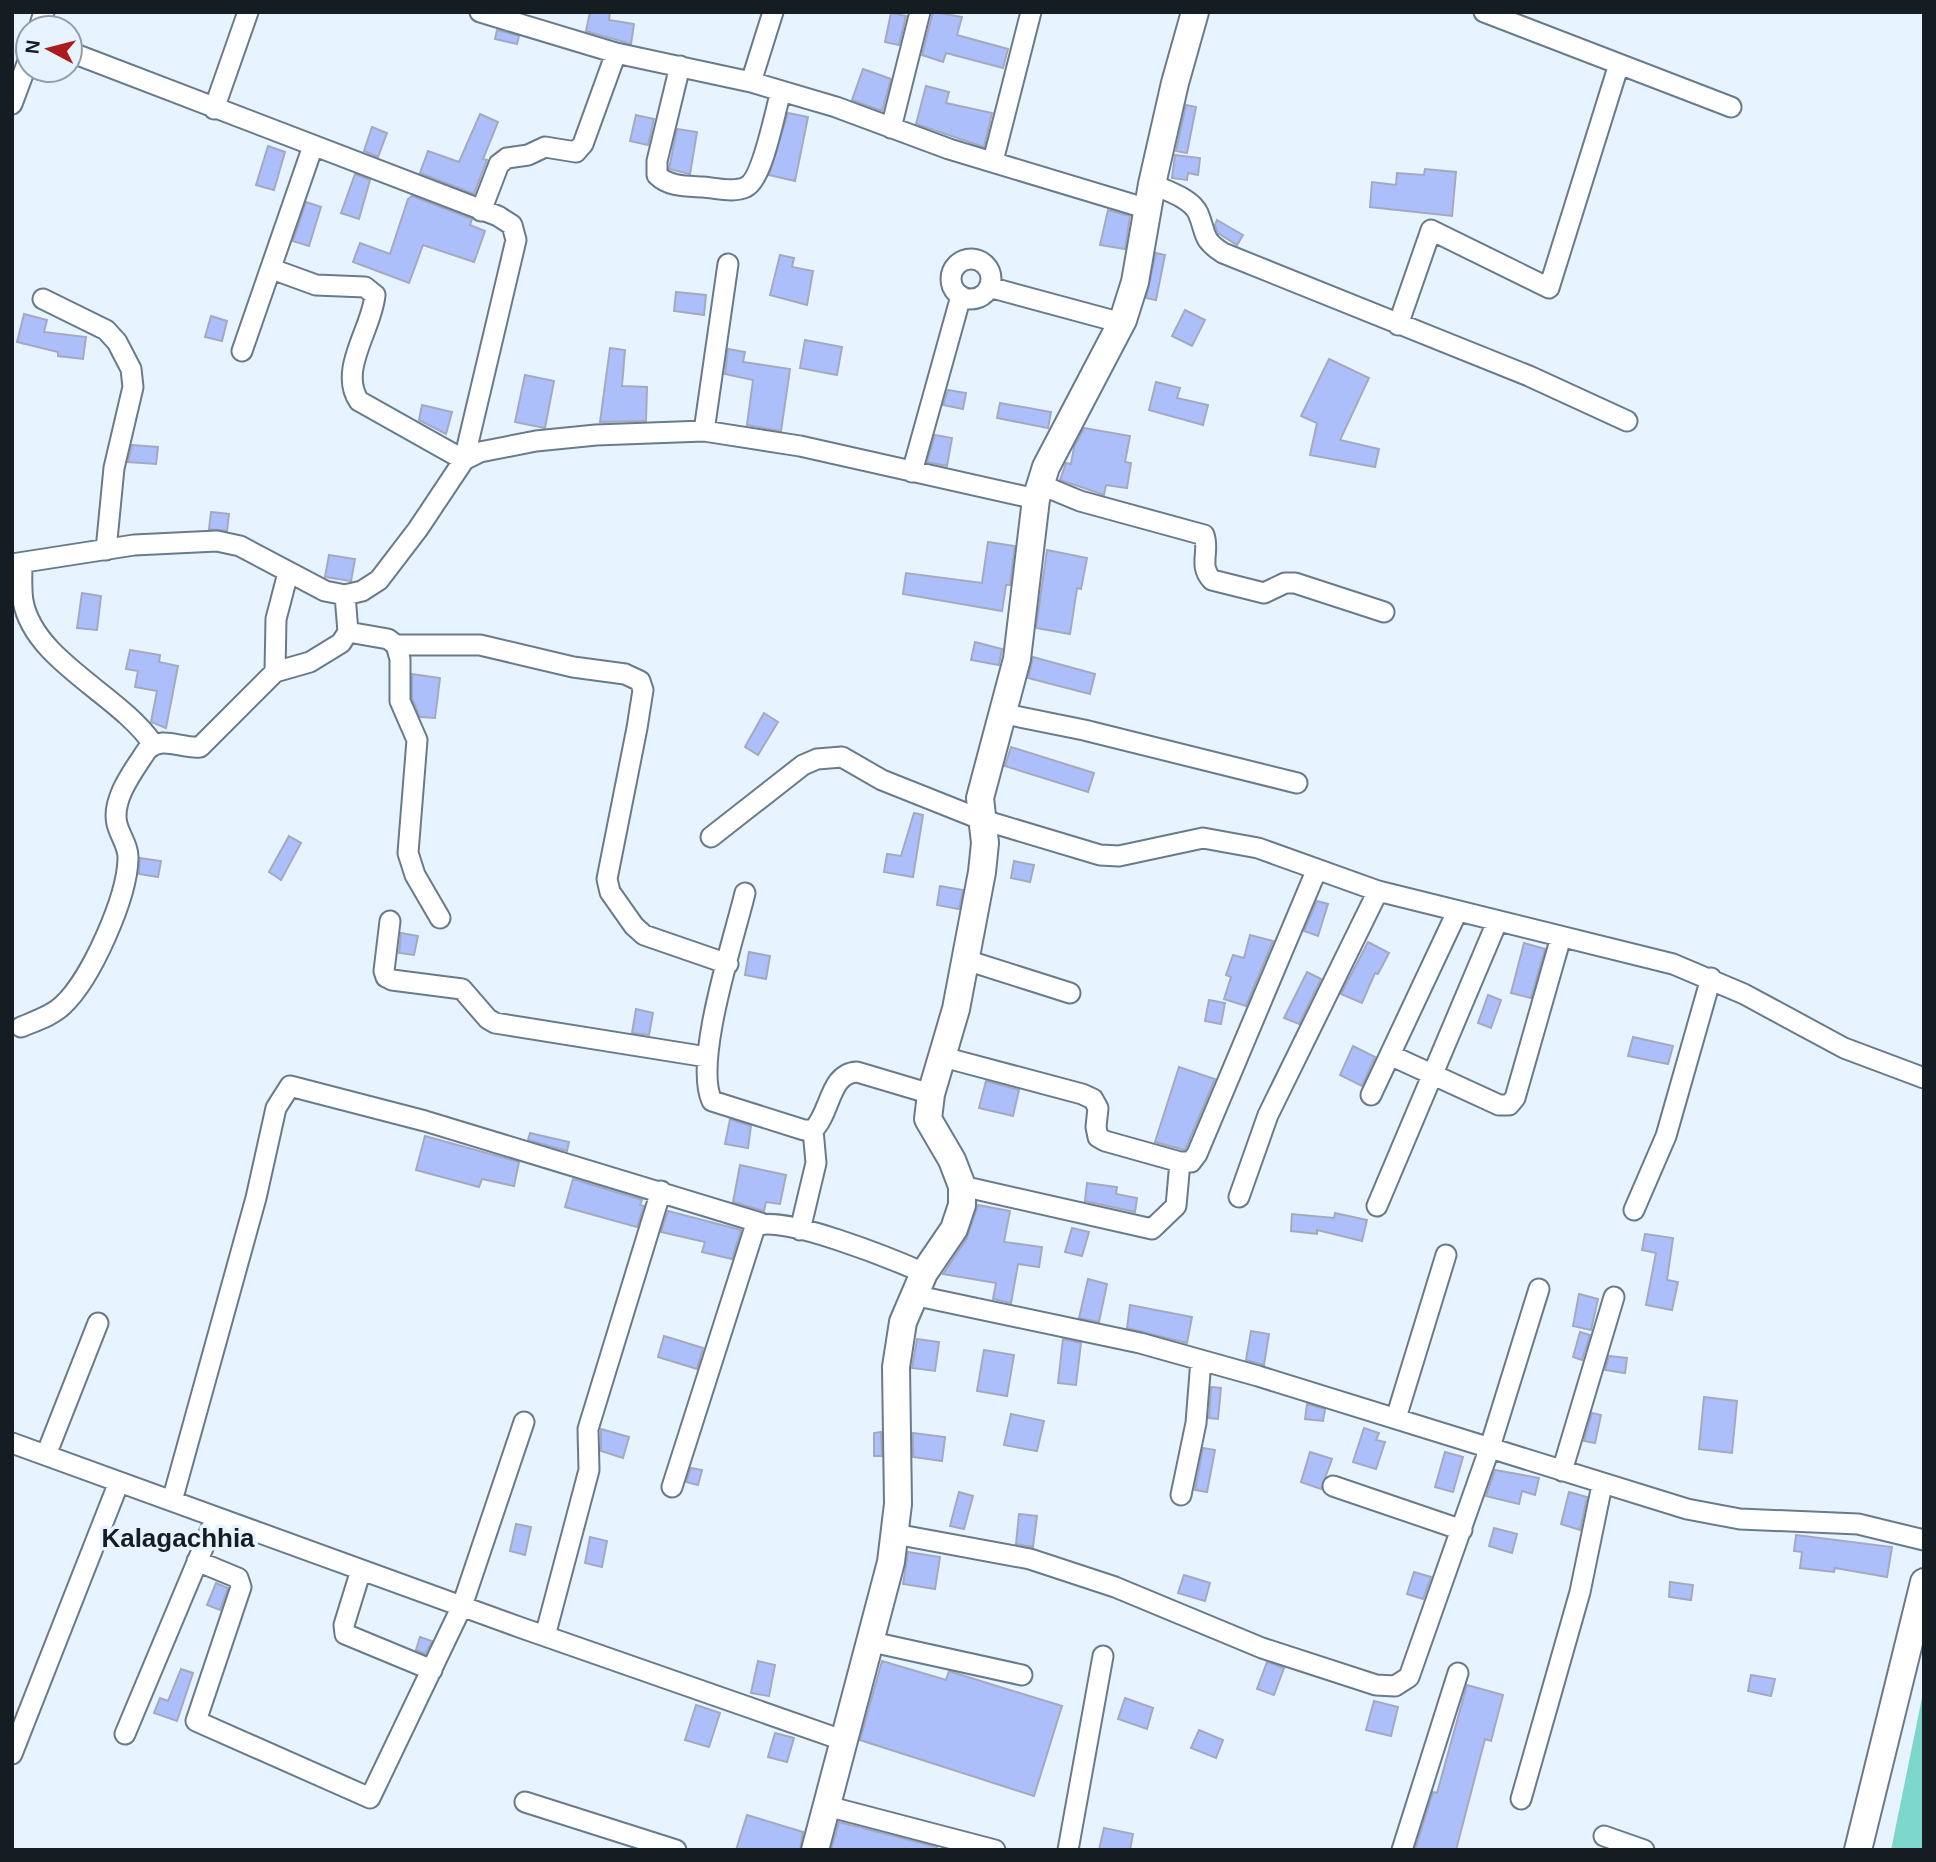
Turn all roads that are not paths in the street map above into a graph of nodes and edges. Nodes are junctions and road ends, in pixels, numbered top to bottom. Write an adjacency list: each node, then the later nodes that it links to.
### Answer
1 (248, 12): 17 (street)
2 (480, 12): 8 (street)
3 (773, 12): 12 (street)
4 (920, 12): 18 (street)
5 (1031, 12): 20 (street)
6 (1195, 12): 21 (street)
7 (1484, 12): 10 (street)
8 (617, 53): 11 (street); 22 (street)
9 (84, 58): 17 (street)
10 (1619, 64): 16 (street); 29 (street)
11 (680, 66): 12 (street); 14 (street)
12 (751, 82): 14 (street)
13 (19, 84): 15 (street)
14 (781, 91): 18 (street)
15 (12, 104)
16 (1731, 107)
17 (214, 109): 19 (street)
18 (891, 128): 20 (street)
19 (313, 146): 22 (street); 24 (street)
20 (993, 161): 21 (street)
21 (1150, 197): 28 (street); 29 (street)
22 (481, 211): 33 (street)
23 (728, 264): 32 (street)
24 (272, 269): 30 (street); 33 (street)
25 (989, 287): 26 (street); 26 (street); 28 (street)
26 (961, 296): 34 (street)
27 (43, 299): 36 (street)
28 (1122, 323): 35 (street)
29 (1398, 325): 31 (street)
30 (242, 351)
31 (1627, 421)
32 (704, 431): 33 (street); 34 (street)
33 (464, 460): 39 (street)
34 (912, 472): 35 (street)
35 (1037, 491): 40 (street); 44 (street)
36 (106, 550): 37 (street); 38 (street)
37 (17, 564): 45 (street)
38 (288, 573): 39 (street); 43 (street)
39 (345, 595): 41 (street)
40 (1384, 612)
41 (348, 632): 42 (street); 43 (street)
42 (396, 645): 53 (street); 58 (street)
43 (275, 672): 45 (street)
44 (1005, 714): 46 (street); 47 (street)
45 (153, 744): 61 (street)
46 (1297, 783)
47 (981, 819): 48 (street); 49 (street); 57 (street)
48 (711, 837)
49 (1317, 869): 50 (street); 70 (street)
50 (1378, 891): 52 (street); 73 (street)
51 (745, 893): 58 (street)
52 (1457, 912): 55 (street); 62 (street)
53 (440, 918)
54 (390, 921): 63 (street)
55 (1497, 922): 56 (street); 65 (street)
56 (1561, 937): 59 (street); 65 (street)
57 (966, 960): 60 (street); 64 (street)
58 (728, 964): 63 (street)
59 (1711, 978): 66 (street); 75 (street)
60 (1070, 993)
61 (20, 1027)
62 (1390, 1055): 65 (street); 68 (street)
63 (706, 1056): 69 (street)
64 (943, 1057): 67 (street); 70 (street)
65 (1432, 1076): 74 (street)
66 (1924, 1078)
67 (931, 1094): 69 (street); 71 (street)
68 (1371, 1096)
69 (813, 1130): 77 (street)
70 (1181, 1162): 71 (street)
71 (962, 1186): 79 (street)
72 (662, 1191): 76 (street); 95 (street); 104 (street)
73 (1239, 1196)
74 (1377, 1206)
75 (1634, 1210)
76 (761, 1223): 77 (street); 93 (street)
77 (800, 1230): 79 (street)
78 (1446, 1255): 84 (street)
79 (918, 1284): 83 (street); 98 (street)
80 (1539, 1289): 87 (street)
81 (1614, 1297): 89 (street)
82 (98, 1323): 88 (street)
83 (1201, 1360): 84 (street); 94 (street)
84 (1396, 1418): 87 (street)
85 (524, 1422): 103 (street)
86 (12, 1443): 88 (street)
87 (1490, 1447): 89 (street); 97 (street)
88 (46, 1455): 90 (street)
89 (1562, 1471): 91 (street)
90 (119, 1482): 95 (street); 112 (street)
91 (1602, 1485): 99 (street); 113 (street)
92 (1333, 1486): 97 (street)
93 (672, 1487)
94 (1181, 1495)
95 (172, 1501): 96 (street)
96 (216, 1517): 100 (street); 101 (street)
97 (1462, 1530): 98 (street)
98 (895, 1534): 105 (street)
99 (1924, 1539)
100 (197, 1561): 107 (street); 110 (street)
101 (362, 1570): 103 (street); 107 (street)
102 (1924, 1582): 123 (street)
103 (462, 1606): 104 (street); 107 (street)
104 (545, 1636): 111 (street)
105 (872, 1642): 109 (street); 111 (street)
106 (1102, 1656): 120 (street)
107 (432, 1670)
108 (1458, 1673): 121 (street)
109 (1022, 1675)
110 (124, 1734)
111 (845, 1741): 115 (street)
112 (12, 1754)
113 (1521, 1799)
114 (525, 1802): 117 (street)
115 (827, 1806): 118 (street); 119 (street)
116 (1604, 1836): 122 (street)
117 (676, 1850)
118 (815, 1850)
119 (995, 1850)
120 (1068, 1850)
121 (1402, 1850)
122 (1644, 1850)
123 (1858, 1850)

